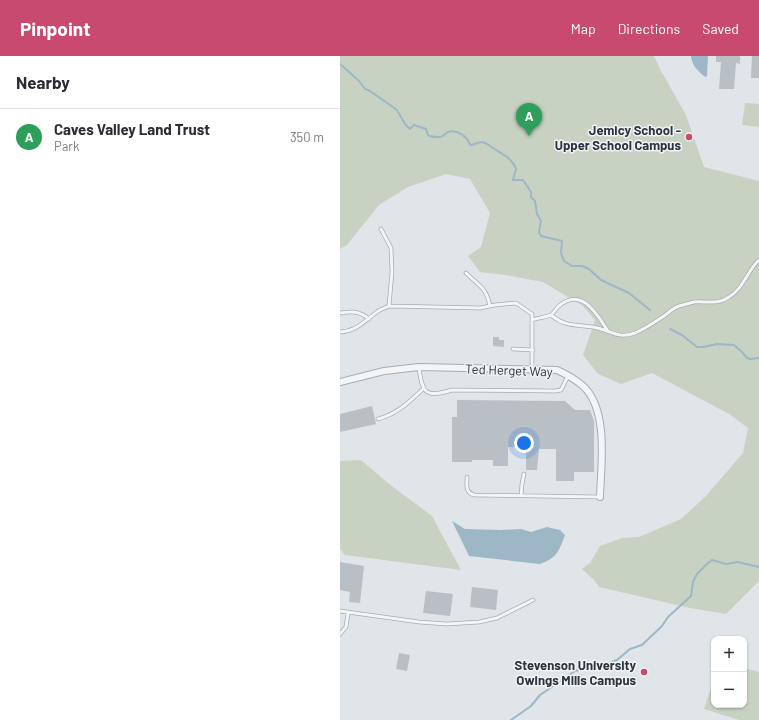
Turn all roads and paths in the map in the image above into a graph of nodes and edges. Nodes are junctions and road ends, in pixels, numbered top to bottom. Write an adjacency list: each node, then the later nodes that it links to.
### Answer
1 (381, 229): 4 (lane)
2 (759, 260): 10 (lane)
3 (466, 274): 5 (lane)
4 (389, 306): 5 (lane); 8 (lane)
5 (490, 306): 9 (lane)
6 (340, 313): 8 (lane)
7 (551, 315): 9 (lane); 10 (lane); 10 (lane)
8 (368, 319): 11 (lane)
9 (532, 320): 13 (lane)
10 (608, 331)
11 (340, 332)
12 (513, 349): 13 (lane)
13 (533, 350): 15 (lane)
14 (419, 367): 15 (street, Ted Herget Way); 17 (street, Ted Herget Way); 18 (lane)
15 (532, 369): 16 (street, Ted Herget Way)
16 (568, 376): 18 (lane); 23 (street, Ted Herget Way)
17 (340, 382)
18 (424, 389): 19 (lane)
19 (378, 419)
20 (524, 474): 22 (lane)
21 (466, 477): 22 (lane)
22 (522, 496): 23 (lane)
23 (600, 497)
24 (533, 600): 26 (lane)
25 (340, 611): 26 (lane)
26 (348, 613): 27 (lane)
27 (340, 634)

